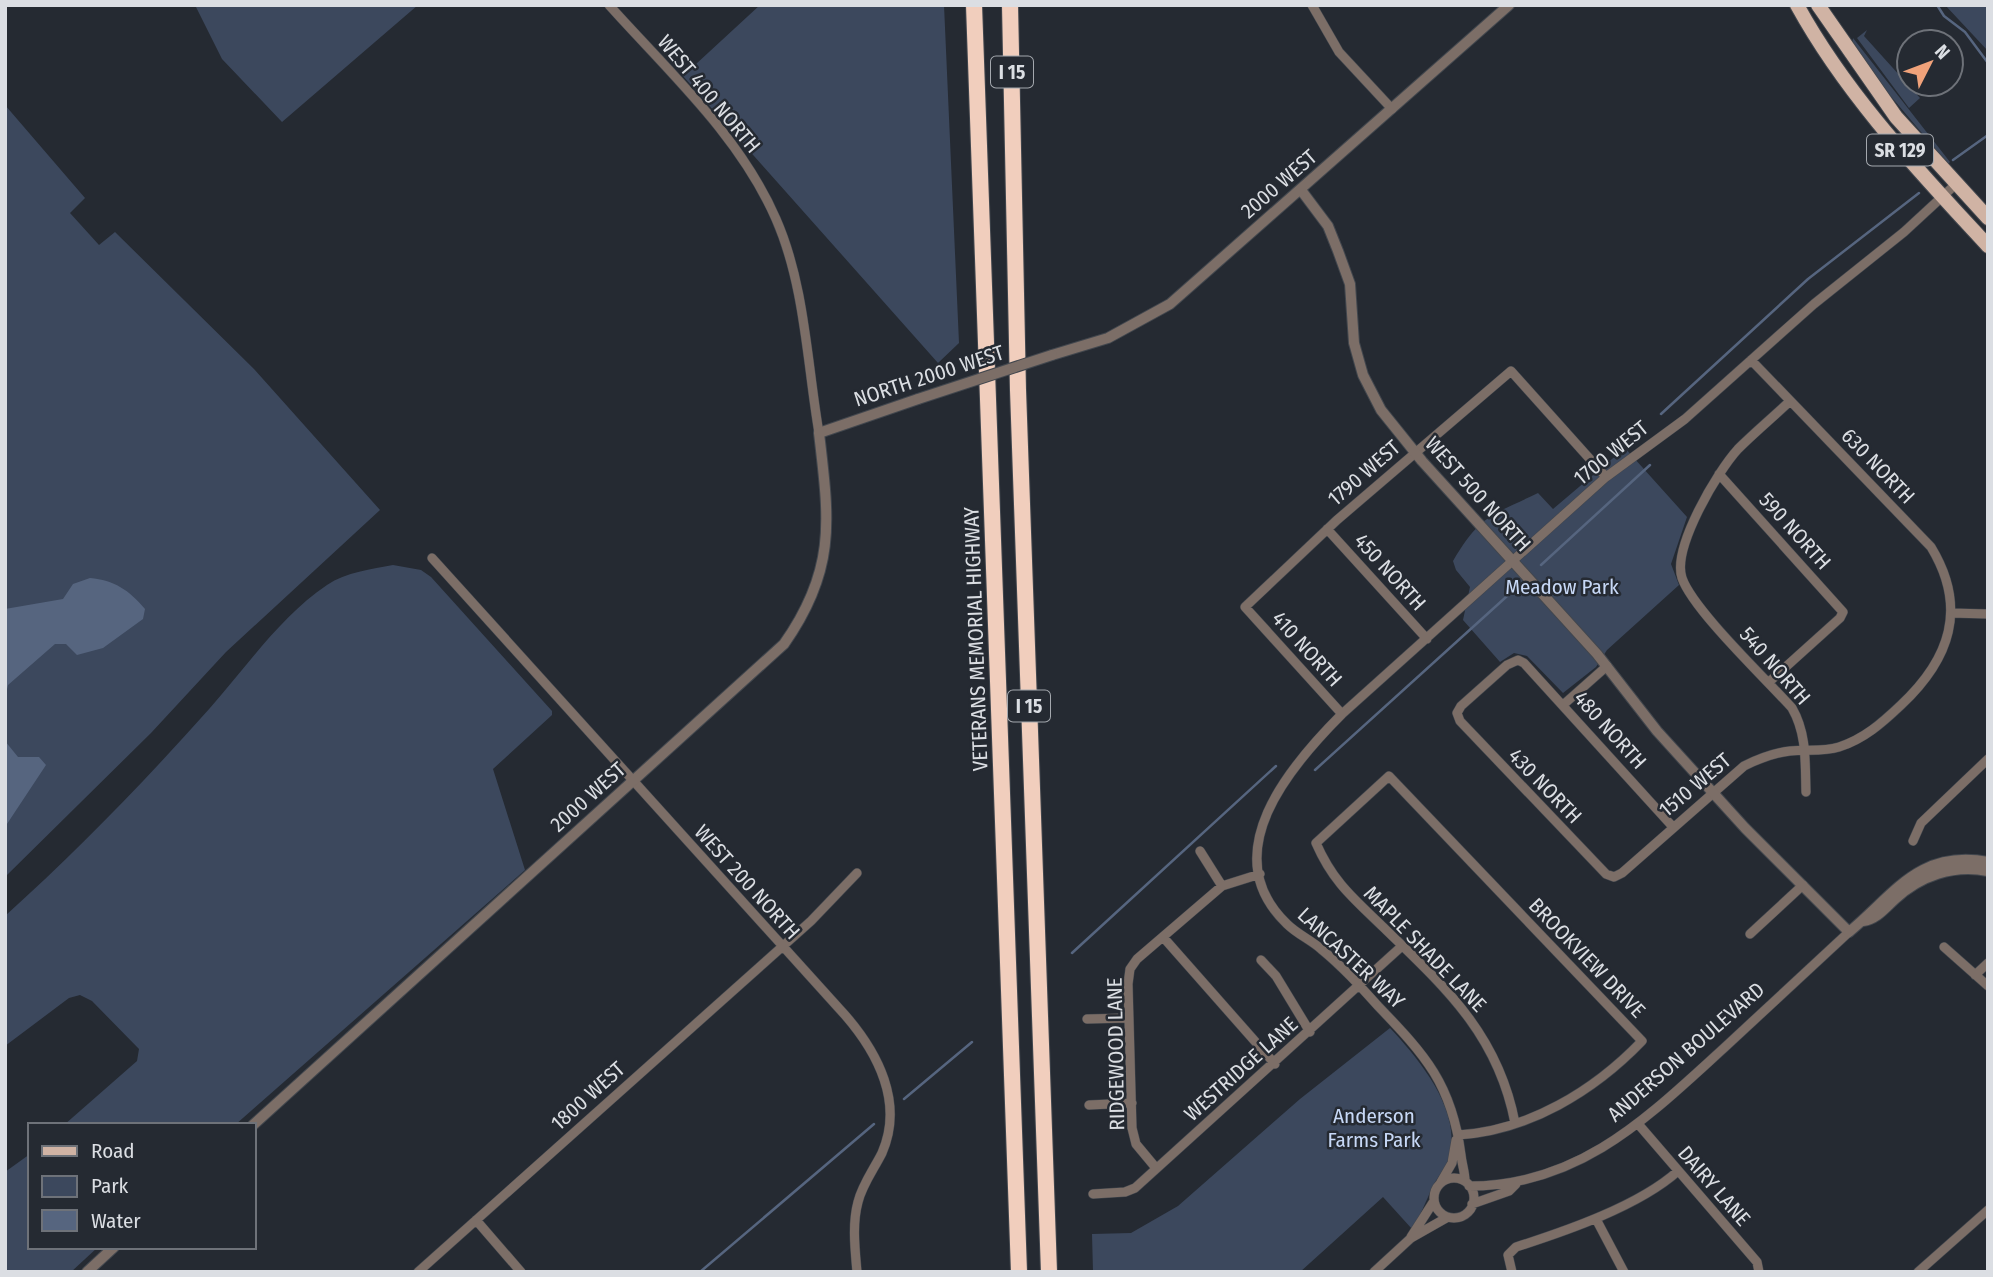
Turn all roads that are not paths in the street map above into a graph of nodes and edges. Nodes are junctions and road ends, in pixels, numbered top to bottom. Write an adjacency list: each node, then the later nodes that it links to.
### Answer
1 (609, 5): 17 (street, WEST 400 NORTH)
2 (974, 5): 91 (highway, VETERANS MEMORIAL HIGHWAY / I 15)
3 (1010, 5): 92 (highway, I 15)
4 (1312, 5): 8 (street)
5 (1509, 5): 8 (street, 2000 WEST)
6 (1797, 5): 11 (main road, SR 129)
7 (1818, 5): 9 (main road, SR 129)
8 (1392, 109): 10 (street, 2000 WEST)
9 (1956, 184): 11 (street, 1700 WEST); 12 (main road, SR 129)
10 (1301, 190): 14 (street, 2000 WEST); 18 (street, WEST 500 NORTH)
11 (1942, 197): 13 (main road, SR 129); 15 (street, 1700 WEST)
12 (1988, 218)
13 (1988, 246)
14 (1052, 355): 17 (street, NORTH 2000 WEST, bridge)
15 (1751, 359): 16 (street, 630 NORTH); 20 (street, 1700 WEST)
16 (1789, 402): 19 (street); 25 (street, 630 NORTH)
17 (819, 433): 36 (street, 2000 WEST)
18 (1415, 453): 20 (street, 1790 WEST); 21 (street, 1790 WEST); 23 (street, WEST 500 NORTH)
19 (1719, 474): 29 (street, 540 NORTH); 29 (street, 590 NORTH)
20 (1606, 477): 23 (street, 1700 WEST)
21 (1327, 529): 24 (street, 1790 WEST); 27 (street, 450 NORTH)
22 (432, 558): 36 (street, WEST 200 NORTH)
23 (1512, 561): 27 (street, 1700 WEST); 28 (street, WEST 500 NORTH)
24 (1245, 607): 32 (street, 410 NORTH)
25 (1951, 613): 26 (street); 33 (street, 1510 WEST)
26 (1988, 614)
27 (1427, 639): 32 (street, 1700 WEST)
28 (1607, 666): 30 (street); 37 (street, WEST 500 NORTH)
29 (1769, 682): 33 (street, 540 NORTH)
30 (1563, 705): 31 (street, 480 NORTH); 39 (street, 480 NORTH)
31 (1457, 713): 47 (street, 430 NORTH)
32 (1342, 715): 35 (street, 1700 WEST)
33 (1804, 750): 37 (street, 1510 WEST); 38 (street, 540 NORTH)
34 (1988, 760): 40 (street)
35 (1298, 762): 46 (street, LANCASTER WAY)
36 (633, 783): 55 (street, WEST 200 NORTH); 68 (street, 2000 WEST)
37 (1712, 791): 39 (street, 1510 WEST); 48 (street, WEST 500 NORTH)
38 (1806, 792)
39 (1673, 827): 47 (street, 1510 WEST)
40 (1913, 841)
41 (1316, 844): 54 (street, MAPLE SHADE LANE); 69 (street, BROOKVIEW DRIVE)
42 (1200, 850): 49 (street)
43 (1988, 862): 50 (street, ANDERSON BOULEVARD)
44 (1988, 871): 50 (street, ANDERSON BOULEVARD)
45 (857, 873): 55 (street, 1800 WEST)
46 (1260, 874): 49 (street, RIDGEWOOD LANE); 60 (street, LANCASTER WAY)
47 (1614, 877)
48 (1803, 885): 51 (street, WEST 500 NORTH); 52 (street)
49 (1222, 886): 53 (street, RIDGEWOOD LANE)
50 (1863, 921): 51 (street, ANDERSON BOULEVARD)
51 (1849, 932): 70 (street, ANDERSON BOULEVARD)
52 (1750, 934)
53 (1163, 937): 62 (street, RIDGEWOOD LANE); 65 (street)
54 (1402, 946): 60 (street, WESTRIDGE LANE); 69 (street, MAPLE SHADE LANE)
55 (782, 947): 83 (street, 1800 WEST); 90 (street, WEST 200 NORTH)
56 (1944, 947): 59 (street)
57 (1261, 960): 64 (street)
58 (1988, 963): 59 (street)
59 (1975, 975): 61 (street)
60 (1360, 986): 64 (street, WESTRIDGE LANE); 71 (street, LANCASTER WAY)
61 (1988, 986)
62 (1129, 1018): 63 (street); 66 (street, RIDGEWOOD LANE)
63 (1087, 1019)
64 (1310, 1032): 65 (street, WESTRIDGE LANE)
65 (1275, 1064): 72 (street, WESTRIDGE LANE)
66 (1132, 1103): 67 (street); 72 (street, RIDGEWOOD LANE)
67 (1089, 1105)
68 (255, 1123)
69 (1515, 1123): 71 (street, BROOKVIEW DRIVE)
70 (1639, 1125): 73 (street, DAIRY LANE); 76 (street, ANDERSON BOULEVARD)
71 (1458, 1135): 74 (street); 75 (street, LANCASTER WAY)
72 (1156, 1168): 77 (street, WESTRIDGE LANE)
73 (1678, 1171): 82 (street); 96 (street, DAIRY LANE)
74 (1440, 1183): 75 (street); 78 (street)
75 (1467, 1184): 76 (street, ANDERSON BOULEVARD); 79 (street)
76 (1516, 1184): 79 (street, ANDERSON BOULEVARD)
77 (1093, 1194)
78 (1434, 1201): 81 (street); 84 (street)
79 (1472, 1204): 81 (street)
80 (1988, 1210): 97 (street)
81 (1448, 1217): 84 (street)
82 (1596, 1219): 94 (street); 95 (street)
83 (476, 1220): 88 (street, 1800 WEST); 89 (street)
84 (1410, 1238): 86 (street)
85 (112, 1249): 87 (street)
86 (1386, 1268): 93 (street)
87 (87, 1272)
88 (418, 1272)
89 (521, 1272)
90 (857, 1272)
91 (1019, 1272)
92 (1049, 1272)
93 (1374, 1272)
94 (1512, 1272)
95 (1625, 1272)
96 (1759, 1272)
97 (1918, 1272)

